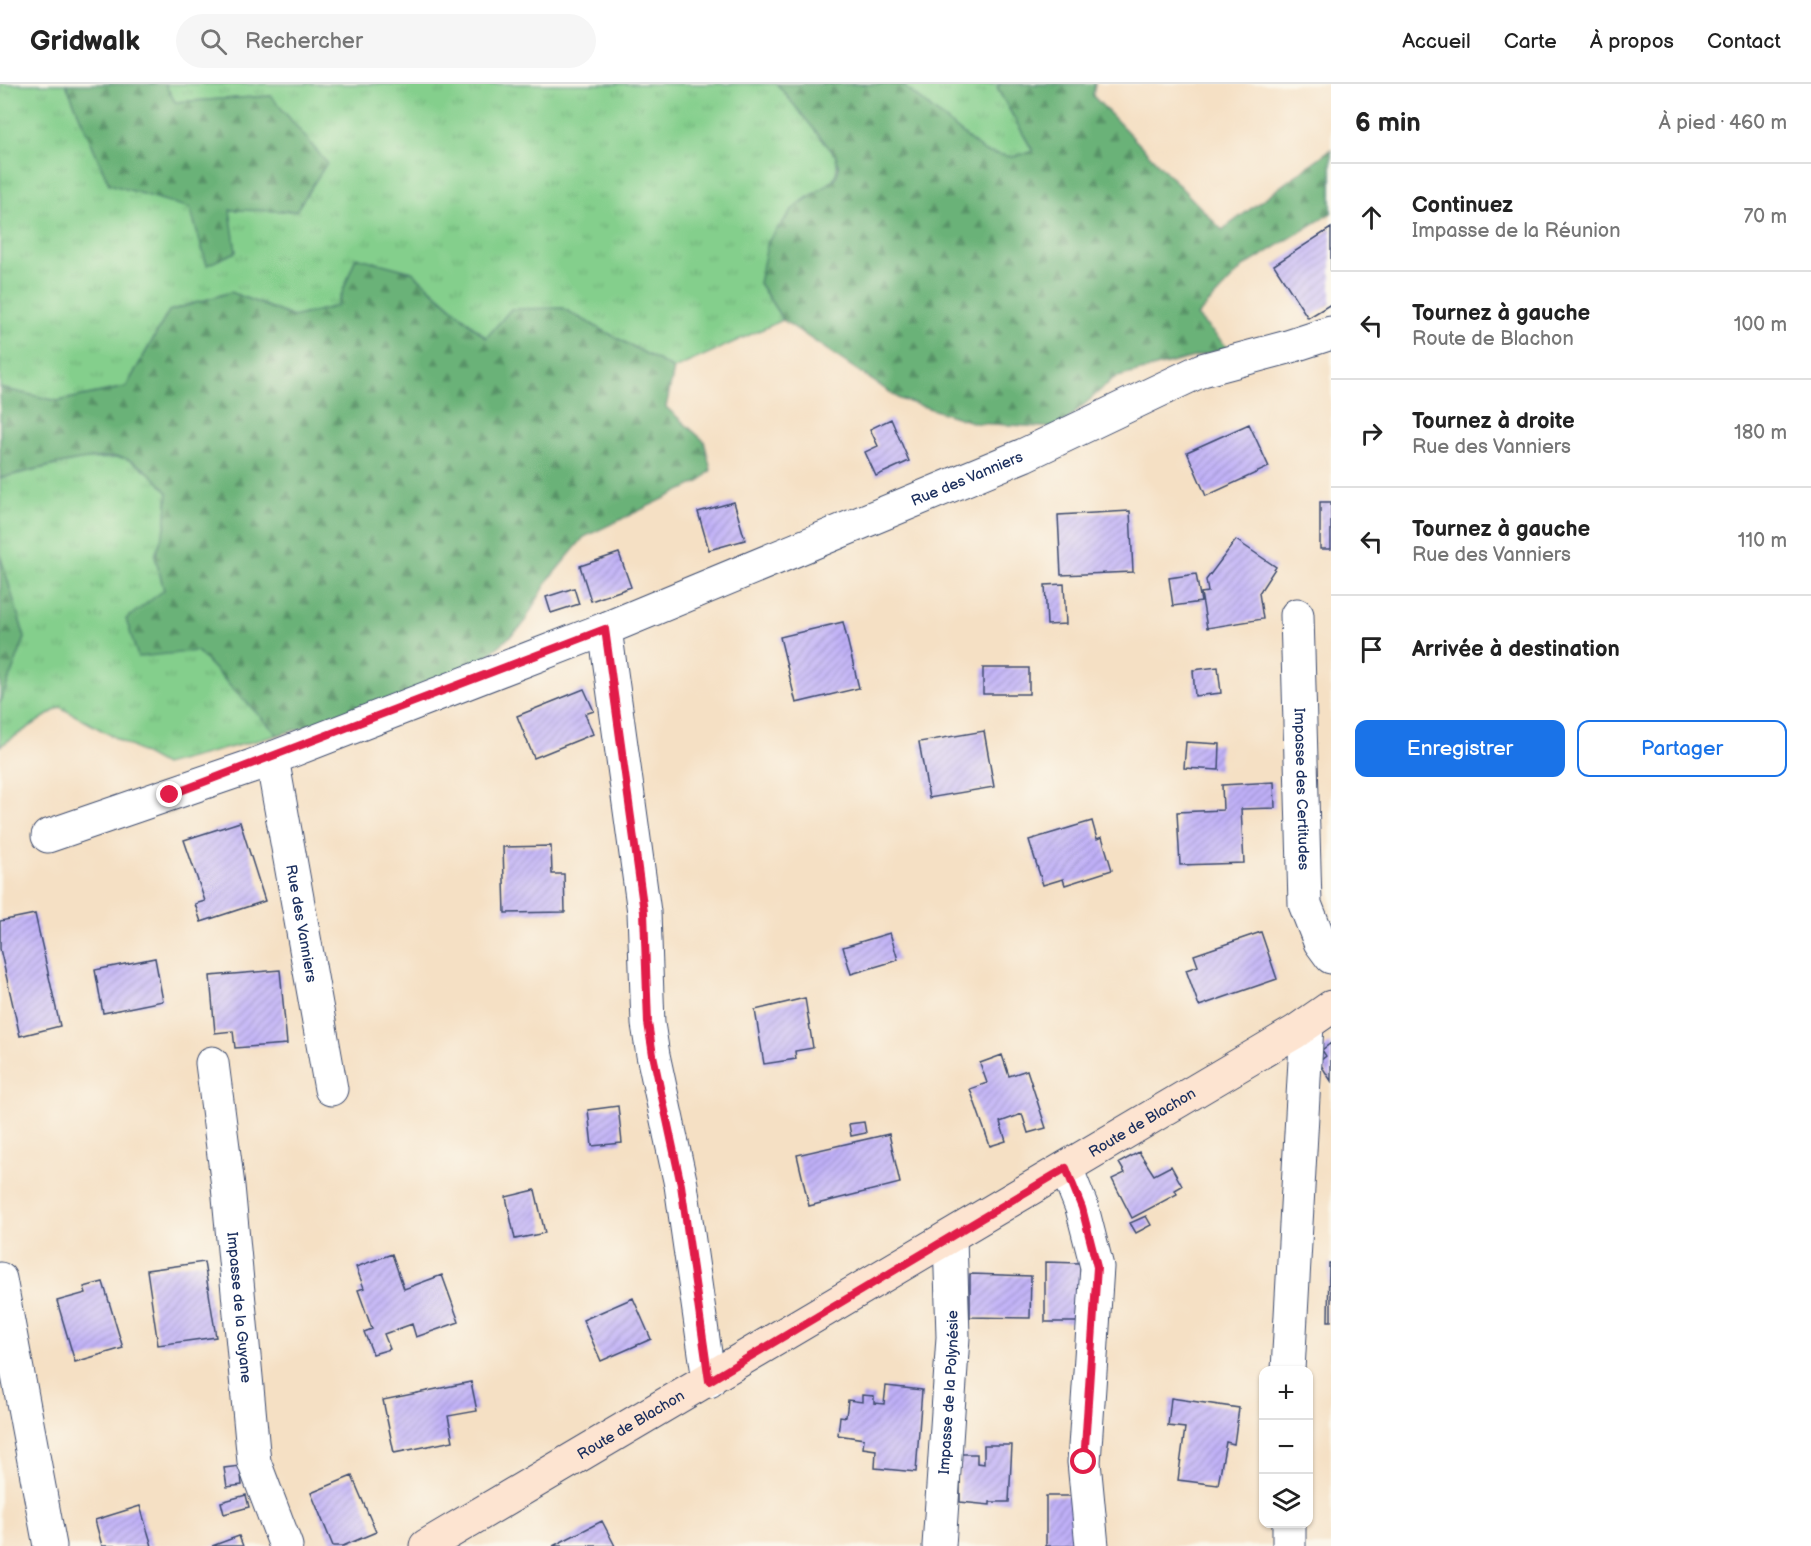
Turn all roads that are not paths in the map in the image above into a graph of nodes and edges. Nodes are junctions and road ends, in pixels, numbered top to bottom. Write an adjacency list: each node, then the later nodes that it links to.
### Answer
1 (1331, 333): 3 (street, Rue des Vanniers)
2 (1298, 615): 6 (street, Impasse des Certitudes)
3 (605, 629): 4 (street, Rue des Vanniers); 14 (street)
4 (272, 758): 5 (street, Rue des Vanniers); 9 (street, Rue des Vanniers)
5 (48, 836)
6 (1331, 957)
7 (1319, 1015): 10 (street, Route de Blachon); 13 (street)
8 (212, 1063): 17 (street, Impasse de la Guyane)
9 (331, 1089)
10 (1066, 1168): 11 (street, Route de Blachon); 20 (street)
11 (950, 1237): 14 (street, Route de Blachon); 19 (street, Impasse de la Polynésie)
12 (0, 1279): 16 (street)
13 (1288, 1366)
14 (709, 1381): 18 (street, Route de Blachon)
15 (1289, 1528): 21 (street)
16 (50, 1546)
17 (286, 1546)
18 (426, 1546)
19 (939, 1546)
20 (1092, 1546)
21 (1289, 1546)

